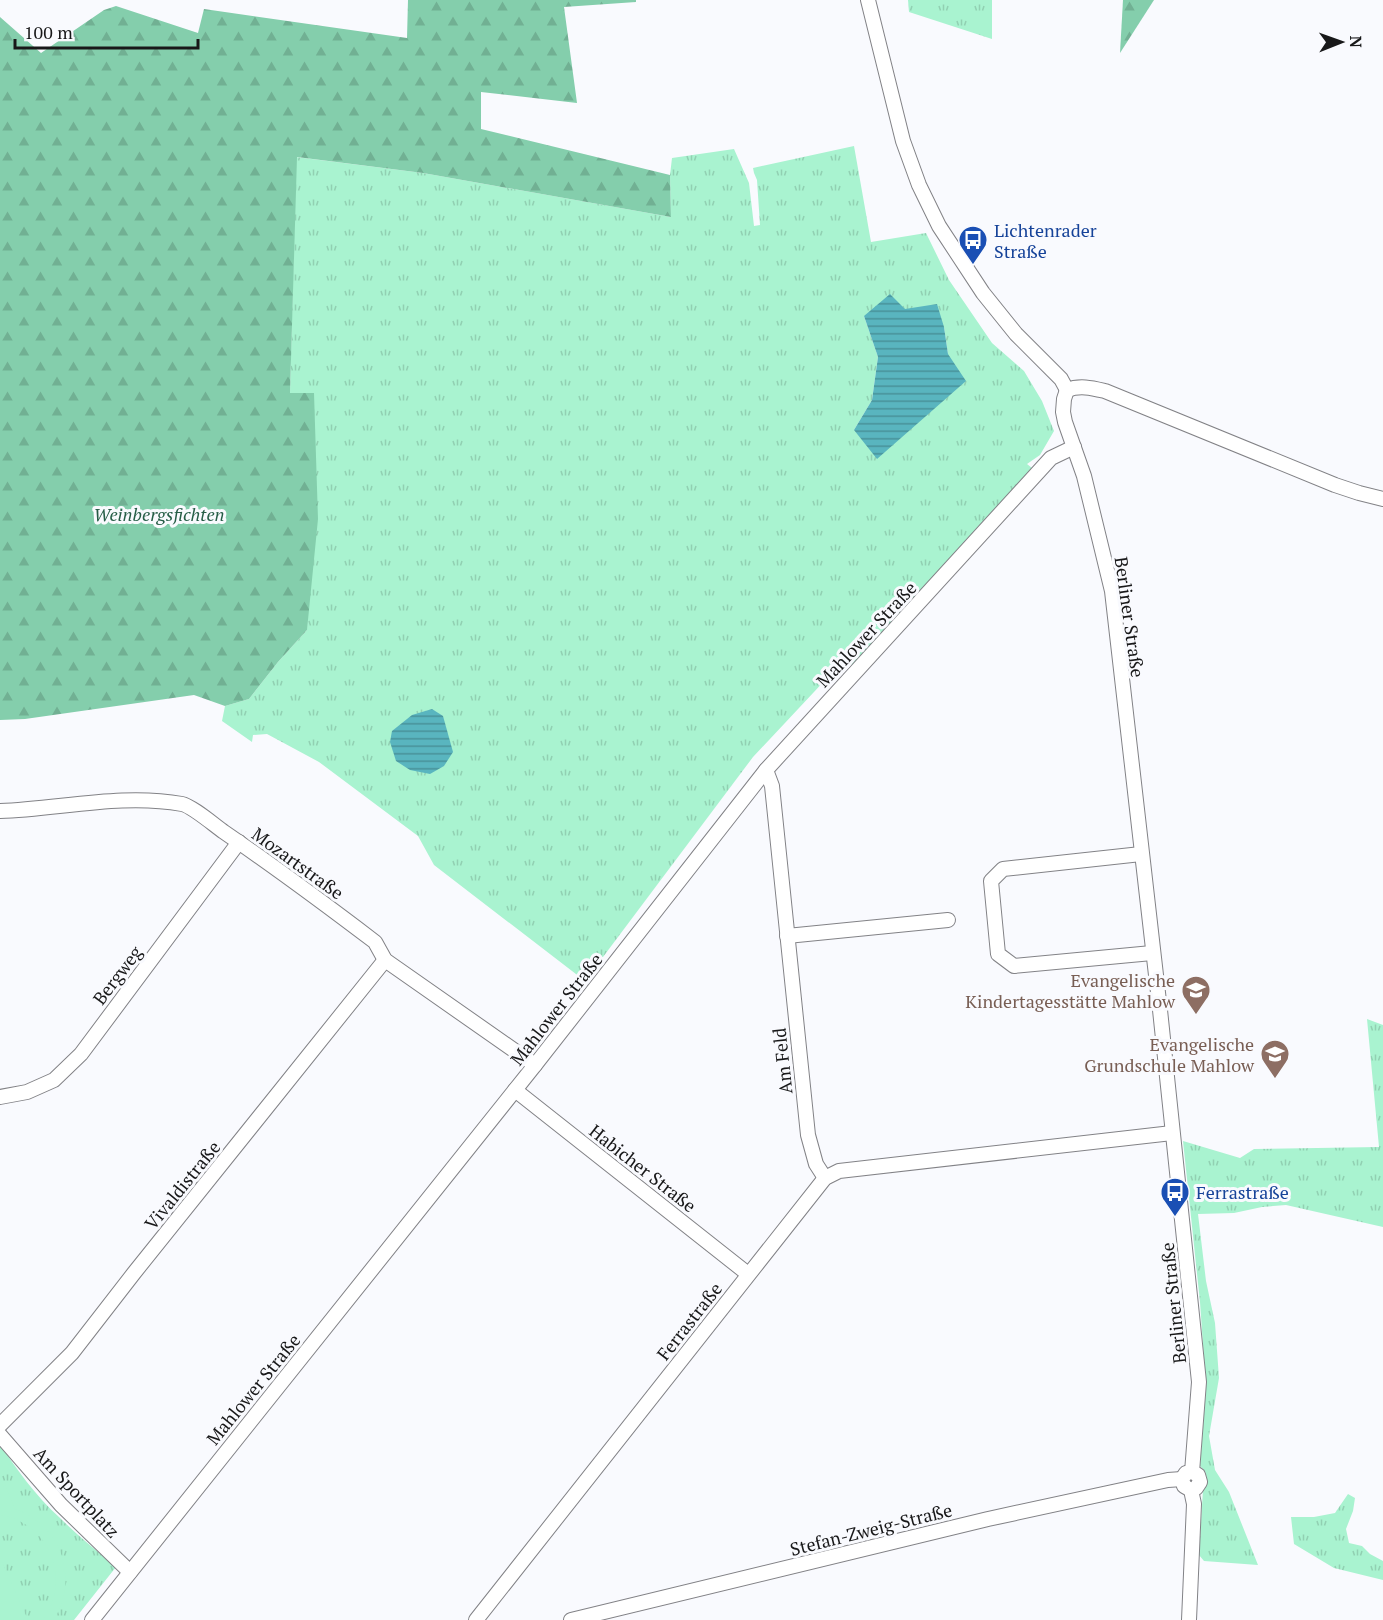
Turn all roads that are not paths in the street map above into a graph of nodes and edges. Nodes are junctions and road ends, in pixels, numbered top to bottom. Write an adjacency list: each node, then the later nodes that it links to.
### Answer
1 (868, 0): 2 (street)
2 (1067, 390): 3 (street, Berliner Straße); 4 (street)
3 (1074, 447): 5 (street, Mahlower Straße); 8 (street, Berliner Straße)
4 (1383, 499)
5 (766, 770): 10 (street, Am Feld); 13 (street, Mahlower Straße)
6 (0, 811): 7 (street, Mozartstraße)
7 (239, 842): 12 (street, Mozartstraße); 15 (street, Bergweg)
8 (1141, 854): 11 (street, Berliner Straße); 11 (street)
9 (948, 921): 10 (street)
10 (787, 936): 17 (street, Am Feld)
11 (1152, 953): 16 (street, Berliner Straße)
12 (385, 960): 13 (street, Mozartstraße); 19 (street, Vivaldistraße)
13 (535, 1065): 14 (street, Mahlower Straße)
14 (515, 1090): 18 (street, Habicher Straße); 22 (street, Mahlower Straße)
15 (0, 1097)
16 (1172, 1133): 17 (street, Ferrastraße); 21 (street, Berliner Straße)
17 (825, 1178): 18 (street, Ferrastraße)
18 (748, 1274): 24 (street, Ferrastraße)
19 (0, 1425)
20 (0, 1435): 22 (street, Am Sportplatz)
21 (1188, 1480): 25 (street, Stefan-Zweig-Straße); 26 (street, Berliner Straße)
22 (129, 1572): 23 (street, Mahlower Straße)
23 (92, 1620)
24 (476, 1620)
25 (571, 1620)
26 (1188, 1620)

